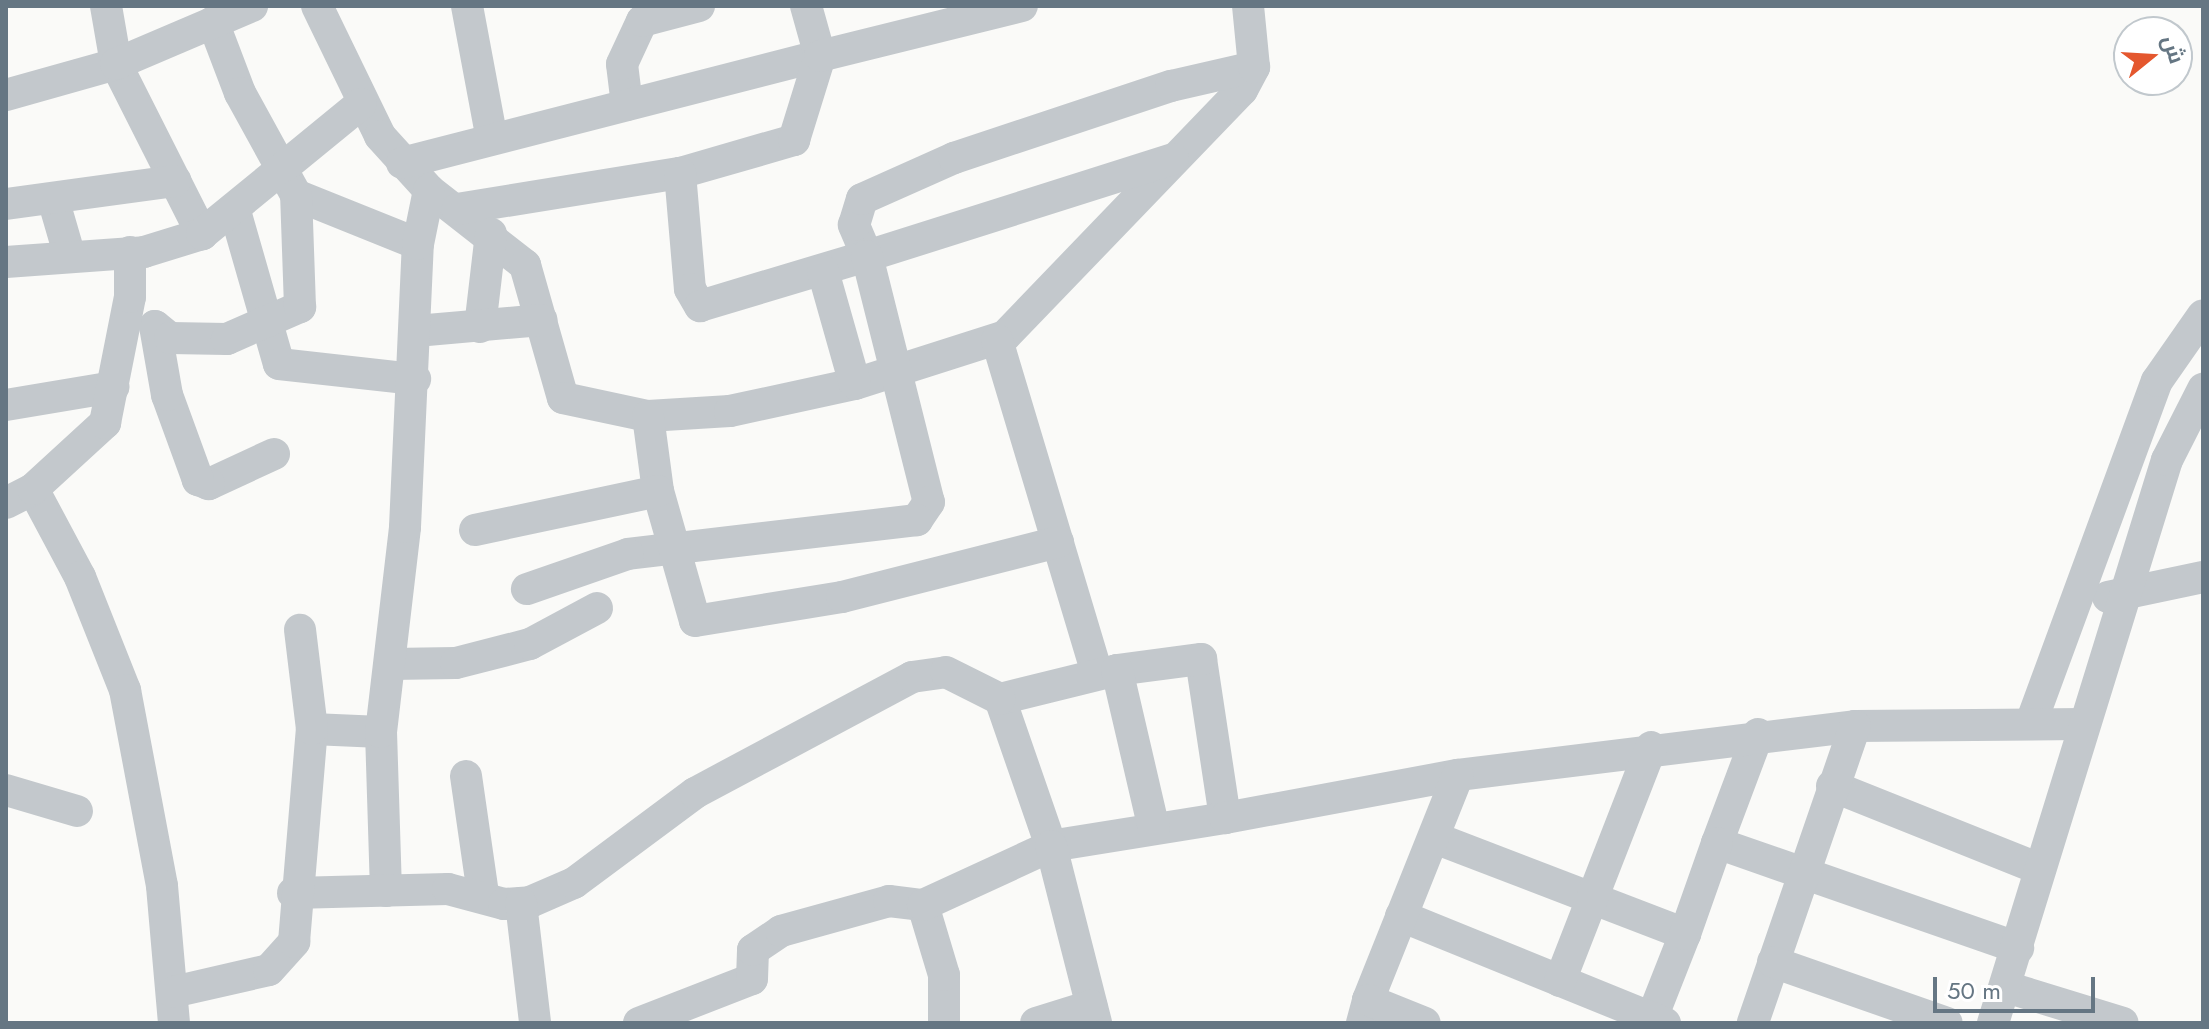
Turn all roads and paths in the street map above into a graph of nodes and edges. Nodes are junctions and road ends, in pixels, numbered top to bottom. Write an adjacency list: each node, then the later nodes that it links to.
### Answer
1 (106, 6): 12 (street)
2 (252, 6): 10 (street)
3 (317, 6): 15 (street)
4 (467, 6): 17 (street)
5 (699, 6): 9 (street)
6 (806, 6): 11 (street)
7 (1022, 6): 11 (street)
8 (1248, 6): 13 (street)
9 (640, 13): 16 (street)
10 (213, 22): 12 (street); 22 (street)
11 (820, 56): 16 (street); 20 (street)
12 (116, 64): 14 (street); 21 (street)
13 (1254, 67): 18 (street); 32 (street)
14 (6, 95)
15 (361, 104): 19 (street); 22 (street)
16 (627, 105): 17 (street)
17 (492, 139): 19 (street)
18 (1176, 158): 32 (street); 43 (street)
19 (402, 163): 23 (street)
20 (680, 173): 26 (street); 35 (street)
21 (175, 181): 24 (street); 28 (street)
22 (289, 184): 27 (street); 30 (street); 39 (street)
23 (429, 190): 26 (street); 30 (street)
24 (54, 202): 25 (street); 33 (street)
25 (6, 204)
26 (457, 209): 29 (street)
27 (235, 211): 28 (street); 39 (street)
28 (202, 234): 31 (street)
29 (491, 234): 38 (street); 41 (street)
30 (418, 244): 42 (street)
31 (130, 252): 33 (street); 36 (street)
32 (867, 256): 35 (street); 44 (street)
33 (70, 257): 34 (street)
34 (6, 262)
35 (823, 271): 46 (street)
36 (130, 297): 40 (street); 47 (street)
37 (2203, 315): 60 (street)
38 (542, 320): 41 (street); 50 (street)
39 (264, 325): 40 (street); 45 (street)
40 (155, 326): 51 (street)
41 (480, 327): 42 (street)
42 (416, 331): 45 (street)
43 (997, 340): 44 (street); 55 (street)
44 (901, 370): 46 (street); 56 (street)
45 (415, 379): 63 (street)
46 (855, 384): 50 (street)
47 (114, 387): 49 (street); 53 (street)
48 (2203, 389): 59 (street)
49 (6, 405)
50 (648, 416): 52 (street)
51 (274, 454)
52 (658, 491): 54 (street); 56 (street)
53 (19, 496): 97 (street)
54 (475, 530)
55 (1058, 542): 56 (street); 64 (street)
56 (674, 551): 58 (street)
57 (2203, 577): 59 (street)
58 (527, 589)
59 (2125, 596): 60 (street); 67 (street)
60 (2082, 599): 66 (street)
61 (597, 608): 63 (street)
62 (300, 630): 69 (street)
63 (391, 664): 70 (street)
64 (1107, 672): 65 (street); 78 (street); 79 (street)
65 (1000, 699): 82 (street); 89 (street)
66 (2031, 723): 67 (street); 68 (street)
67 (2082, 724): 83 (street)
68 (1855, 726): 71 (street); 75 (street)
69 (312, 729): 70 (street); 86 (street)
70 (381, 732): 85 (street)
71 (1758, 734): 72 (street); 81 (street)
72 (1651, 747): 73 (street); 88 (street)
73 (1458, 775): 78 (street); 80 (street)
74 (466, 776): 87 (street)
75 (1832, 786): 83 (street); 84 (street)
76 (6, 790): 77 (street)
77 (77, 811)
78 (1225, 818): 79 (street)
79 (1154, 829): 82 (street)
80 (1435, 838): 88 (street); 91 (street)
81 (1717, 843): 84 (street); 92 (street)
82 (1051, 846): 90 (street); 100 (street)
83 (2040, 869): 93 (street)
84 (1803, 875): 93 (street); 94 (street)
85 (386, 891): 86 (street); 87 (street)
86 (293, 893): 97 (street)
87 (483, 894): 89 (street)
88 (1594, 897): 92 (street); 95 (street)
89 (521, 903): 102 (street)
90 (923, 905): 99 (street); 104 (street)
91 (1401, 916): 95 (street); 98 (street)
92 (1685, 934): 101 (street)
93 (2018, 948): 96 (street)
94 (1773, 962): 107 (street); 108 (street)
95 (1560, 981): 101 (street)
96 (2006, 987): 109 (street); 110 (street)
97 (173, 1008)
98 (1365, 1011): 106 (street)
99 (686, 1014): 103 (street)
100 (1093, 1015): 105 (street)
101 (1656, 1021)
102 (535, 1023)
103 (639, 1023)
104 (944, 1023)
105 (1036, 1023)
106 (1425, 1023)
107 (1753, 1023)
108 (1947, 1023)
109 (1993, 1023)
110 (2123, 1023)

